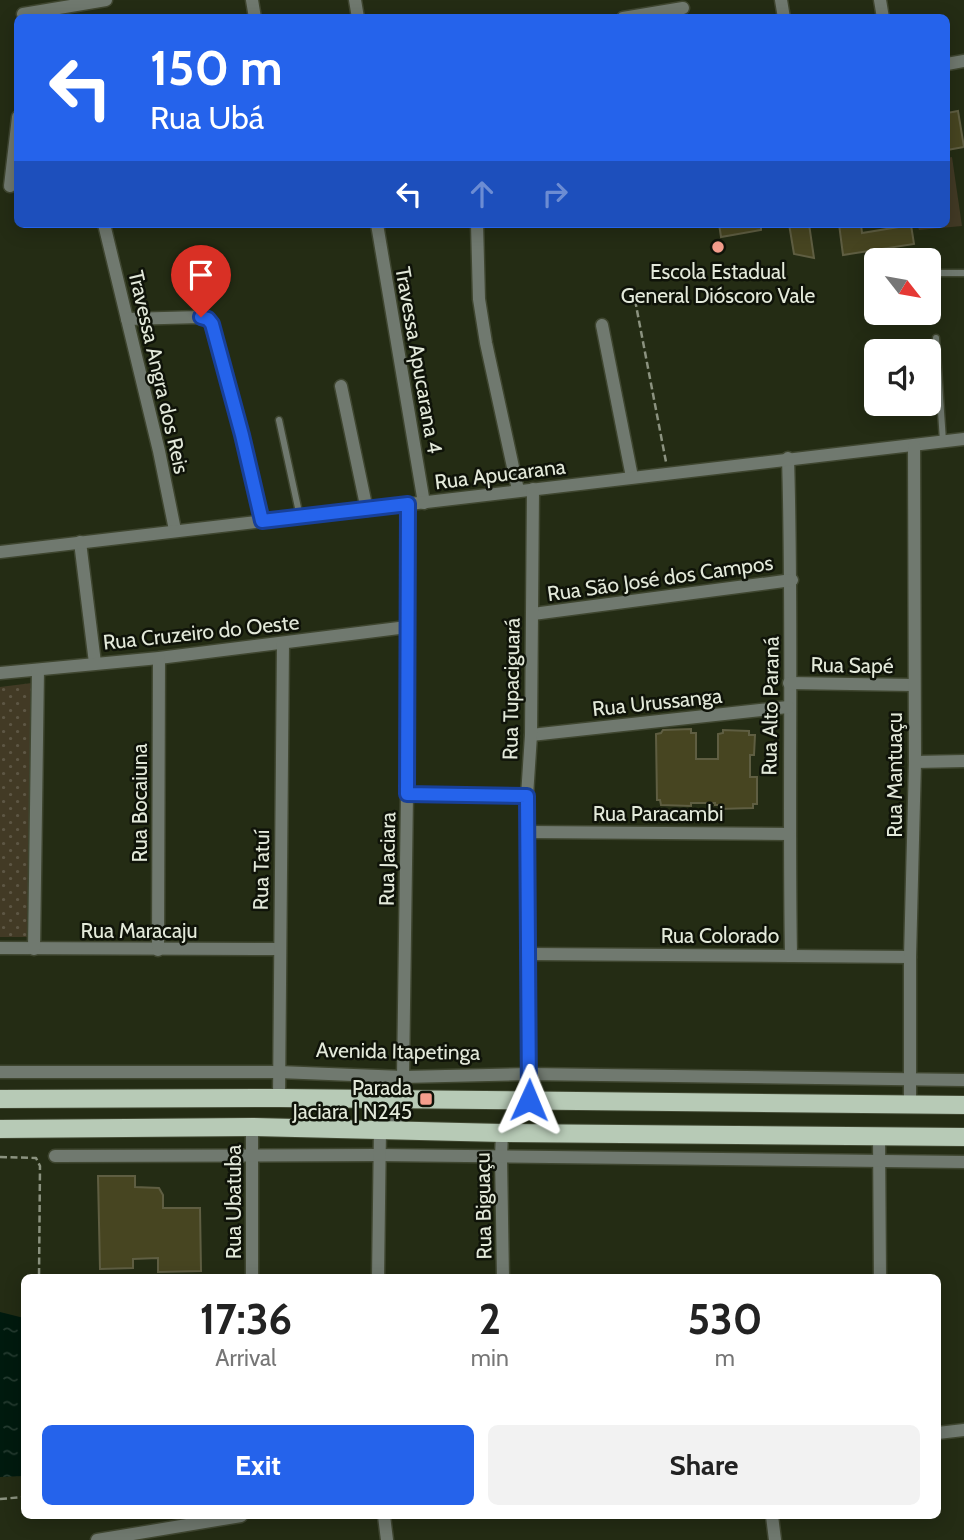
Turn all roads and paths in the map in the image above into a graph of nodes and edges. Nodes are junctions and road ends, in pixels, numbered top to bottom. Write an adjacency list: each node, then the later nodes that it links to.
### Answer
1 (106, 0): 3 (street)
2 (683, 8): 4 (street)
3 (33, 14)
4 (647, 14)
5 (14, 148): 6 (street)
6 (9, 186)
7 (105, 228): 13 (street, Travessa Angra dos Reis)
8 (378, 228): 26 (street, Travessa Apucarana 4)
9 (477, 228): 25 (street)
10 (942, 273): 11 (lane)
11 (964, 273)
12 (635, 300): 22 (path)
13 (127, 319): 30 (street); 31 (street, Travessa Angra dos Reis)
14 (602, 325): 23 (street)
15 (936, 338): 19 (lane)
16 (341, 386): 28 (street)
17 (279, 420): 29 (lane)
18 (964, 439): 19 (street, Rua Apucarana)
19 (943, 442): 20 (street, Rua Apucarana)
20 (914, 446): 21 (street, Rua Apucarana); 43 (street, Rua Mantuaçu)
21 (788, 458): 22 (street, Rua Apucarana); 34 (street, Rua Alto Paraná)
22 (668, 472): 23 (street, Rua Apucarana)
23 (632, 477): 24 (street, Rua Apucarana)
24 (533, 489): 25 (street, Rua Apucarana); 35 (street, Rua Tupaciguará)
25 (518, 490): 26 (street, Rua Apucarana)
26 (424, 503): 27 (street, Rua Apucarana)
27 (408, 504): 28 (street, Rua Apucarana); 36 (street, Rua Jaciara)
28 (367, 510): 29 (street, Rua Apucarana)
29 (300, 517): 30 (street, Rua Apucarana)
30 (262, 521): 31 (street, Rua Apucarana)
31 (175, 530): 32 (street, Rua Apucarana)
32 (80, 542): 33 (street, Rua Apucarana); 39 (street)
33 (0, 552)
34 (792, 580): 35 (street, Rua São José dos Campos); 42 (street, Rua Alto Paraná)
35 (533, 614): 45 (street, Rua Tupaciguará)
36 (407, 627): 37 (street, Rua Cruzeiro do Oeste); 48 (street, Rua Jaciara)
37 (283, 643): 38 (street, Rua Cruzeiro do Oeste); 54 (street, Rua Tatuí)
38 (159, 657): 39 (street, Rua Cruzeiro do Oeste); 55 (street, Rua Bocaiuna)
39 (95, 663): 40 (street, Rua Cruzeiro do Oeste)
40 (38, 670): 41 (street, Rua Cruzeiro do Oeste); 53 (street)
41 (0, 673)
42 (789, 683): 43 (street, Rua Sapé); 44 (street, Rua Alto Paraná)
43 (913, 685): 47 (street, Rua Mantuaçu)
44 (788, 707): 45 (street, Rua Urussanga); 51 (street, Rua Alto Paraná)
45 (531, 735): 49 (street, Rua Tupaciguará)
46 (964, 761): 47 (street)
47 (915, 762): 58 (street, Rua Mantuaçu)
48 (407, 794): 49 (street); 62 (street, Rua Jaciara)
49 (527, 796): 50 (street, Rua Tupaciguará)
50 (528, 832): 51 (street, Rua Paracambi); 56 (street, Rua Tupaciguará)
51 (789, 834): 57 (street, Rua Alto Paraná)
52 (0, 948): 53 (street, Rua Maracaju)
53 (34, 949): 55 (street, Rua Maracaju)
54 (279, 949): 55 (street, Rua Maracaju); 60 (street, Rua Tatuí)
55 (158, 950)
56 (530, 954): 57 (street, Rua Colorado); 61 (street, Rua Tupaciguará)
57 (790, 955): 58 (street, Rua Colorado)
58 (910, 957): 64 (street, Rua Mantuaçu)
59 (0, 1072): 60 (street, Avenida Itapetinga)
60 (279, 1072): 62 (street, Avenida Itapetinga); 65 (street, Rua Tatuí)
61 (529, 1074): 62 (street, Avenida Itapetinga); 64 (street, Avenida Itapetinga); 68 (street, Rua Tupaciguará)
62 (403, 1077): 67 (street, Rua Jaciara)
63 (964, 1080): 64 (street, Avenida Itapetinga)
64 (910, 1081): 70 (street, Rua Mantuaçu)
65 (279, 1098): 66 (main road); 67 (main road)
66 (0, 1099)
67 (401, 1099): 68 (main road); 74 (street, Rua Jaciara)
68 (529, 1100): 69 (main road)
69 (778, 1103): 70 (main road); 76 (main road)
70 (910, 1105): 71 (main road)
71 (964, 1105)
72 (252, 1127): 73 (main road); 74 (main road); 82 (street, Rua Ubatuba)
73 (0, 1129)
74 (388, 1130): 75 (main road); 79 (street, Rua Jaciara)
75 (502, 1133): 76 (main road); 83 (street, Rua Biguaçu)
76 (778, 1135): 77 (main road)
77 (879, 1136): 78 (main road); 84 (street)
78 (964, 1137)
79 (378, 1155): 82 (street); 83 (street); 88 (street, Rua Jaciara)
80 (55, 1156): 82 (street)
81 (0, 1157): 86 (path)
82 (253, 1157): 87 (street, Rua Ubatuba)
83 (501, 1157): 84 (street); 89 (street, Rua Biguaçu)
84 (880, 1160): 85 (street); 90 (street)
85 (964, 1162)
86 (39, 1274)
87 (252, 1274)
88 (377, 1274)
89 (503, 1274)
90 (880, 1274)
91 (964, 1430): 92 (street)
92 (941, 1433)
93 (21, 1497): 94 (path)
94 (0, 1499)
95 (226, 1519): 98 (street)
96 (384, 1519): 100 (street)
97 (772, 1519): 101 (street)
98 (130, 1538): 99 (street)
99 (97, 1540)
100 (387, 1540)
101 (775, 1540)

